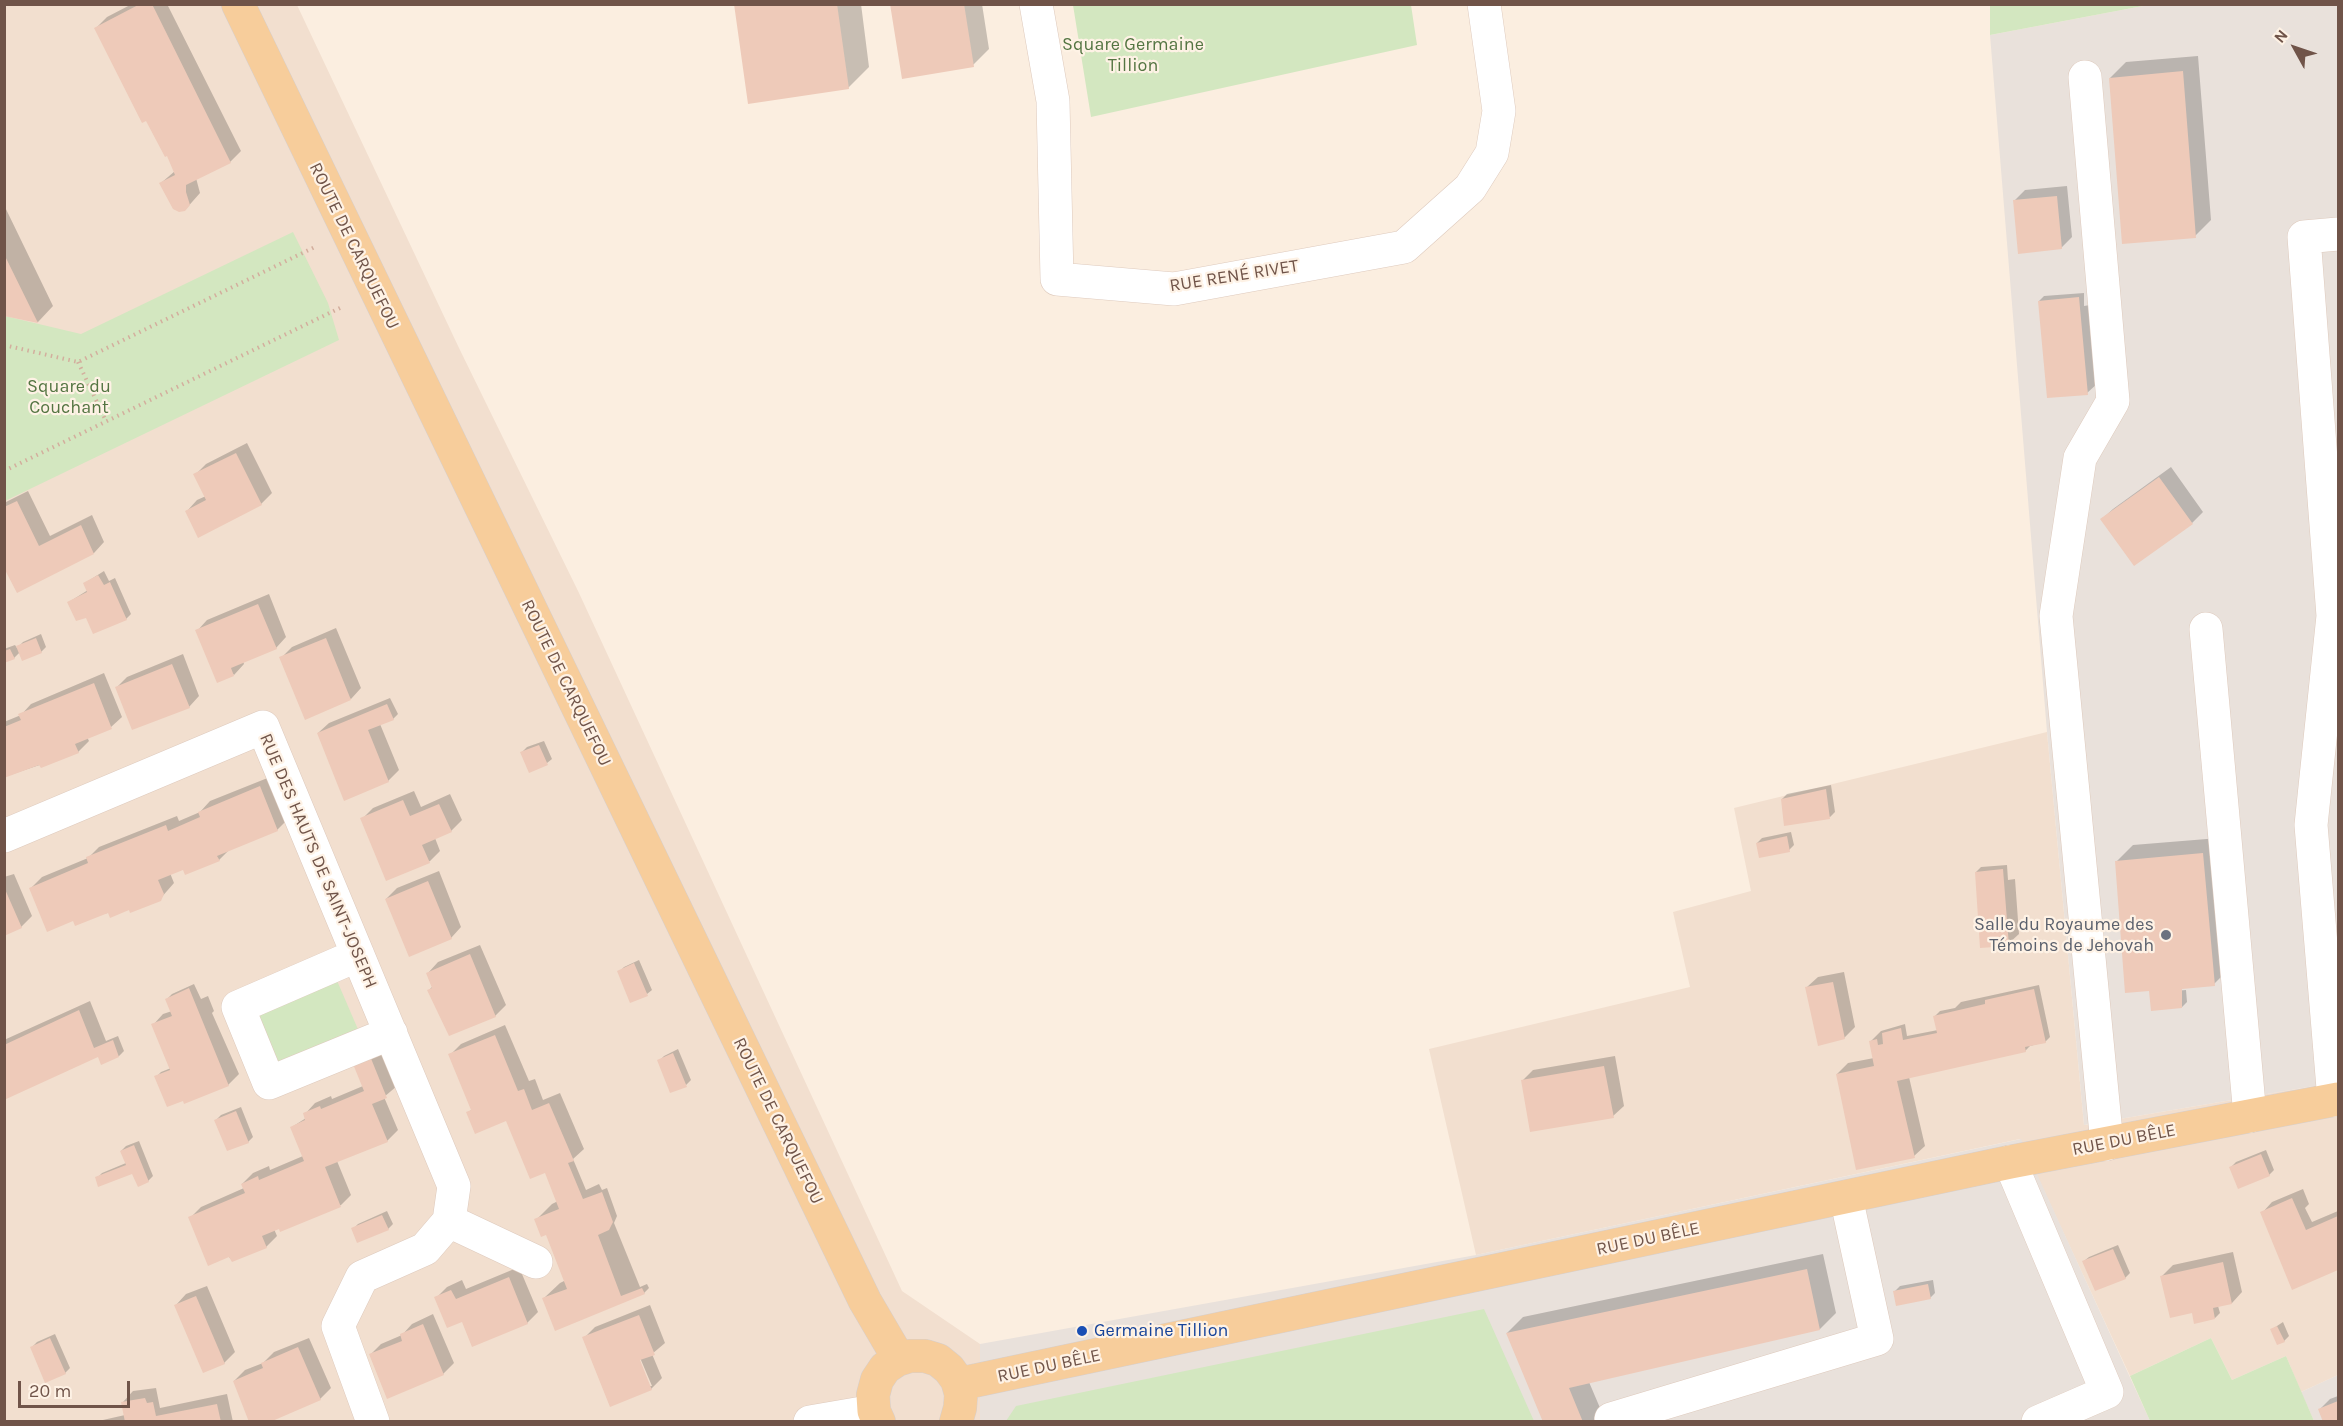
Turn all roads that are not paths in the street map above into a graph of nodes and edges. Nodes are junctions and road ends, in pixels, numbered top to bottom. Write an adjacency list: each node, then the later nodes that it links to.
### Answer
1 (238, 4): 17 (main road, ROUTE DE CARQUEFOU)
2 (1036, 4): 3 (street, RUE RENÉ RIVET)
3 (1484, 4)
4 (2085, 77): 12 (street)
5 (2338, 234): 10 (street)
6 (2206, 629): 11 (street)
7 (4, 836): 8 (street, RUE DES HAUTS DE SAINT-JOSEPH)
8 (358, 955): 9 (street, RUE DES HAUTS DE SAINT-JOSEPH); 9 (street)
9 (391, 1033): 15 (street, RUE DES HAUTS DE SAINT-JOSEPH)
10 (2336, 1100): 11 (main road, RUE DU BÊLE)
11 (2250, 1116): 12 (main road, RUE DU BÊLE)
12 (2107, 1144): 13 (main road, RUE DU BÊLE)
13 (2010, 1162): 14 (main road, RUE DU BÊLE); 24 (street)
14 (1846, 1197): 18 (main road, RUE DU BÊLE); 20 (street)
15 (449, 1221): 16 (street); 21 (street)
16 (536, 1262)
17 (899, 1359): 18 (main road); 19 (main road)
18 (958, 1384): 23 (main road)
19 (876, 1416): 22 (street)
20 (1611, 1419)
21 (373, 1422)
22 (810, 1422)
23 (956, 1422)
24 (2038, 1422)

